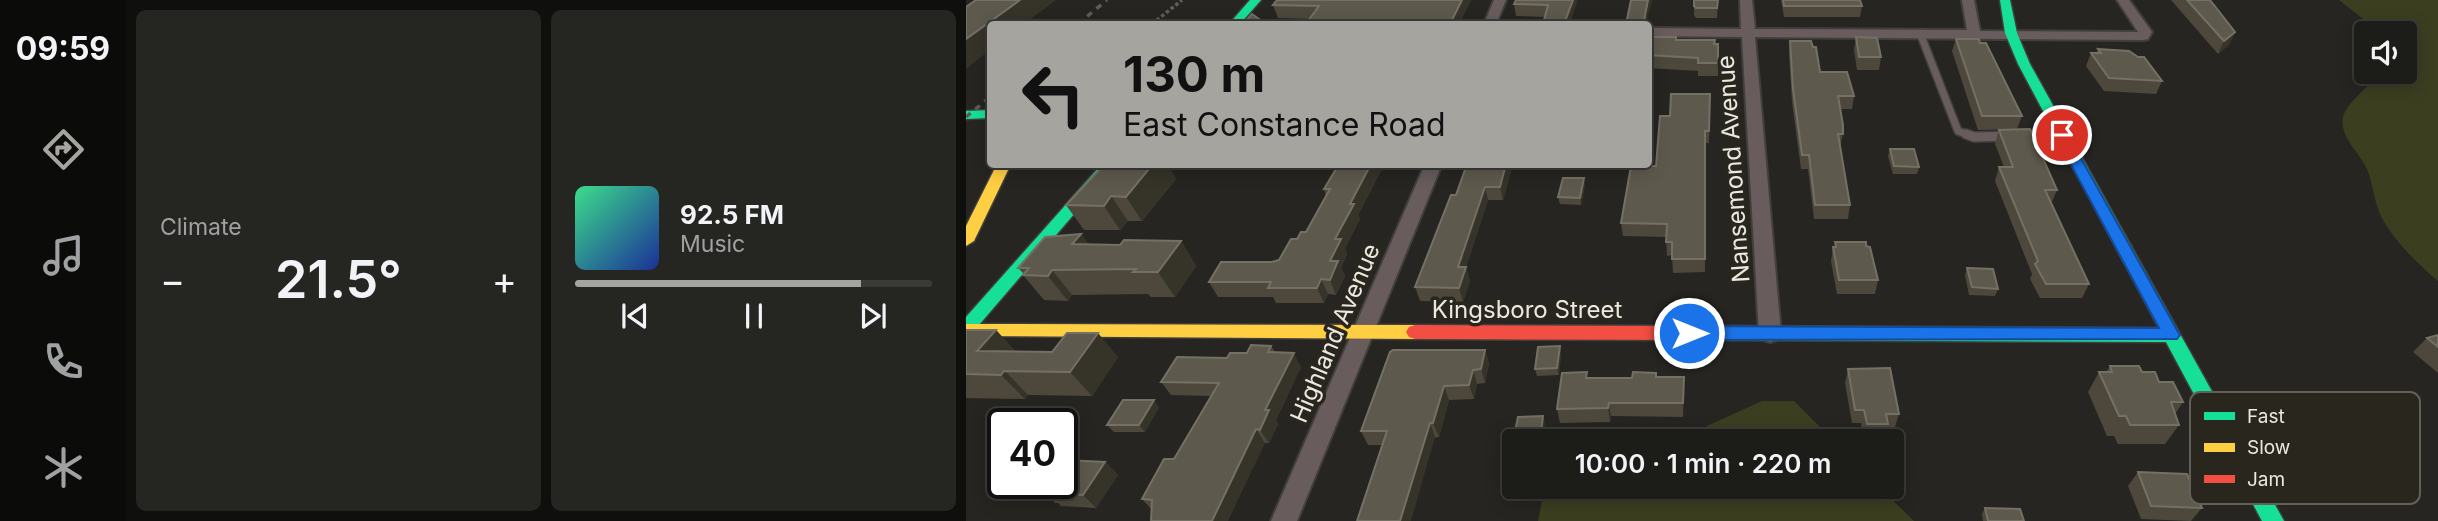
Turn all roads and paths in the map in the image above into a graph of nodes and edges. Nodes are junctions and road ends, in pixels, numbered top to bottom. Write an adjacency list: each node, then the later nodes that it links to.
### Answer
1 (1182, 0): 8 (path)
2 (1256, 0): 9 (street)
3 (1500, 0): 10 (street)
4 (1746, 0): 12 (street, Nansemond Avenue)
5 (1968, 0): 14 (street)
6 (2004, 0): 15 (street)
7 (2123, 0): 15 (street)
8 (1156, 21)
9 (1237, 21)
10 (1491, 21)
11 (1652, 32): 12 (street)
12 (1748, 32): 13 (street); 26 (street, Nansemond Avenue)
13 (1920, 33): 14 (street); 19 (lane)
14 (1974, 33): 15 (street)
15 (2011, 33): 19 (street)
16 (987, 114): 17 (street)
17 (967, 115): 18 (street)
18 (987, 120)
19 (2062, 135): 27 (street)
20 (1002, 168): 23 (street)
21 (1107, 168): 24 (street)
22 (1431, 168): 25 (street, Highland Avenue)
23 (966, 241)
24 (966, 329): 25 (street, Kingsboro Street)
25 (1364, 331): 26 (street, Kingsboro Street); 30 (street, Highland Avenue)
26 (1770, 334): 27 (street, Kingsboro Street)
27 (2171, 335): 28 (street)
28 (2202, 392)
29 (2264, 504): 31 (street)
30 (1284, 521)
31 (2273, 521)

